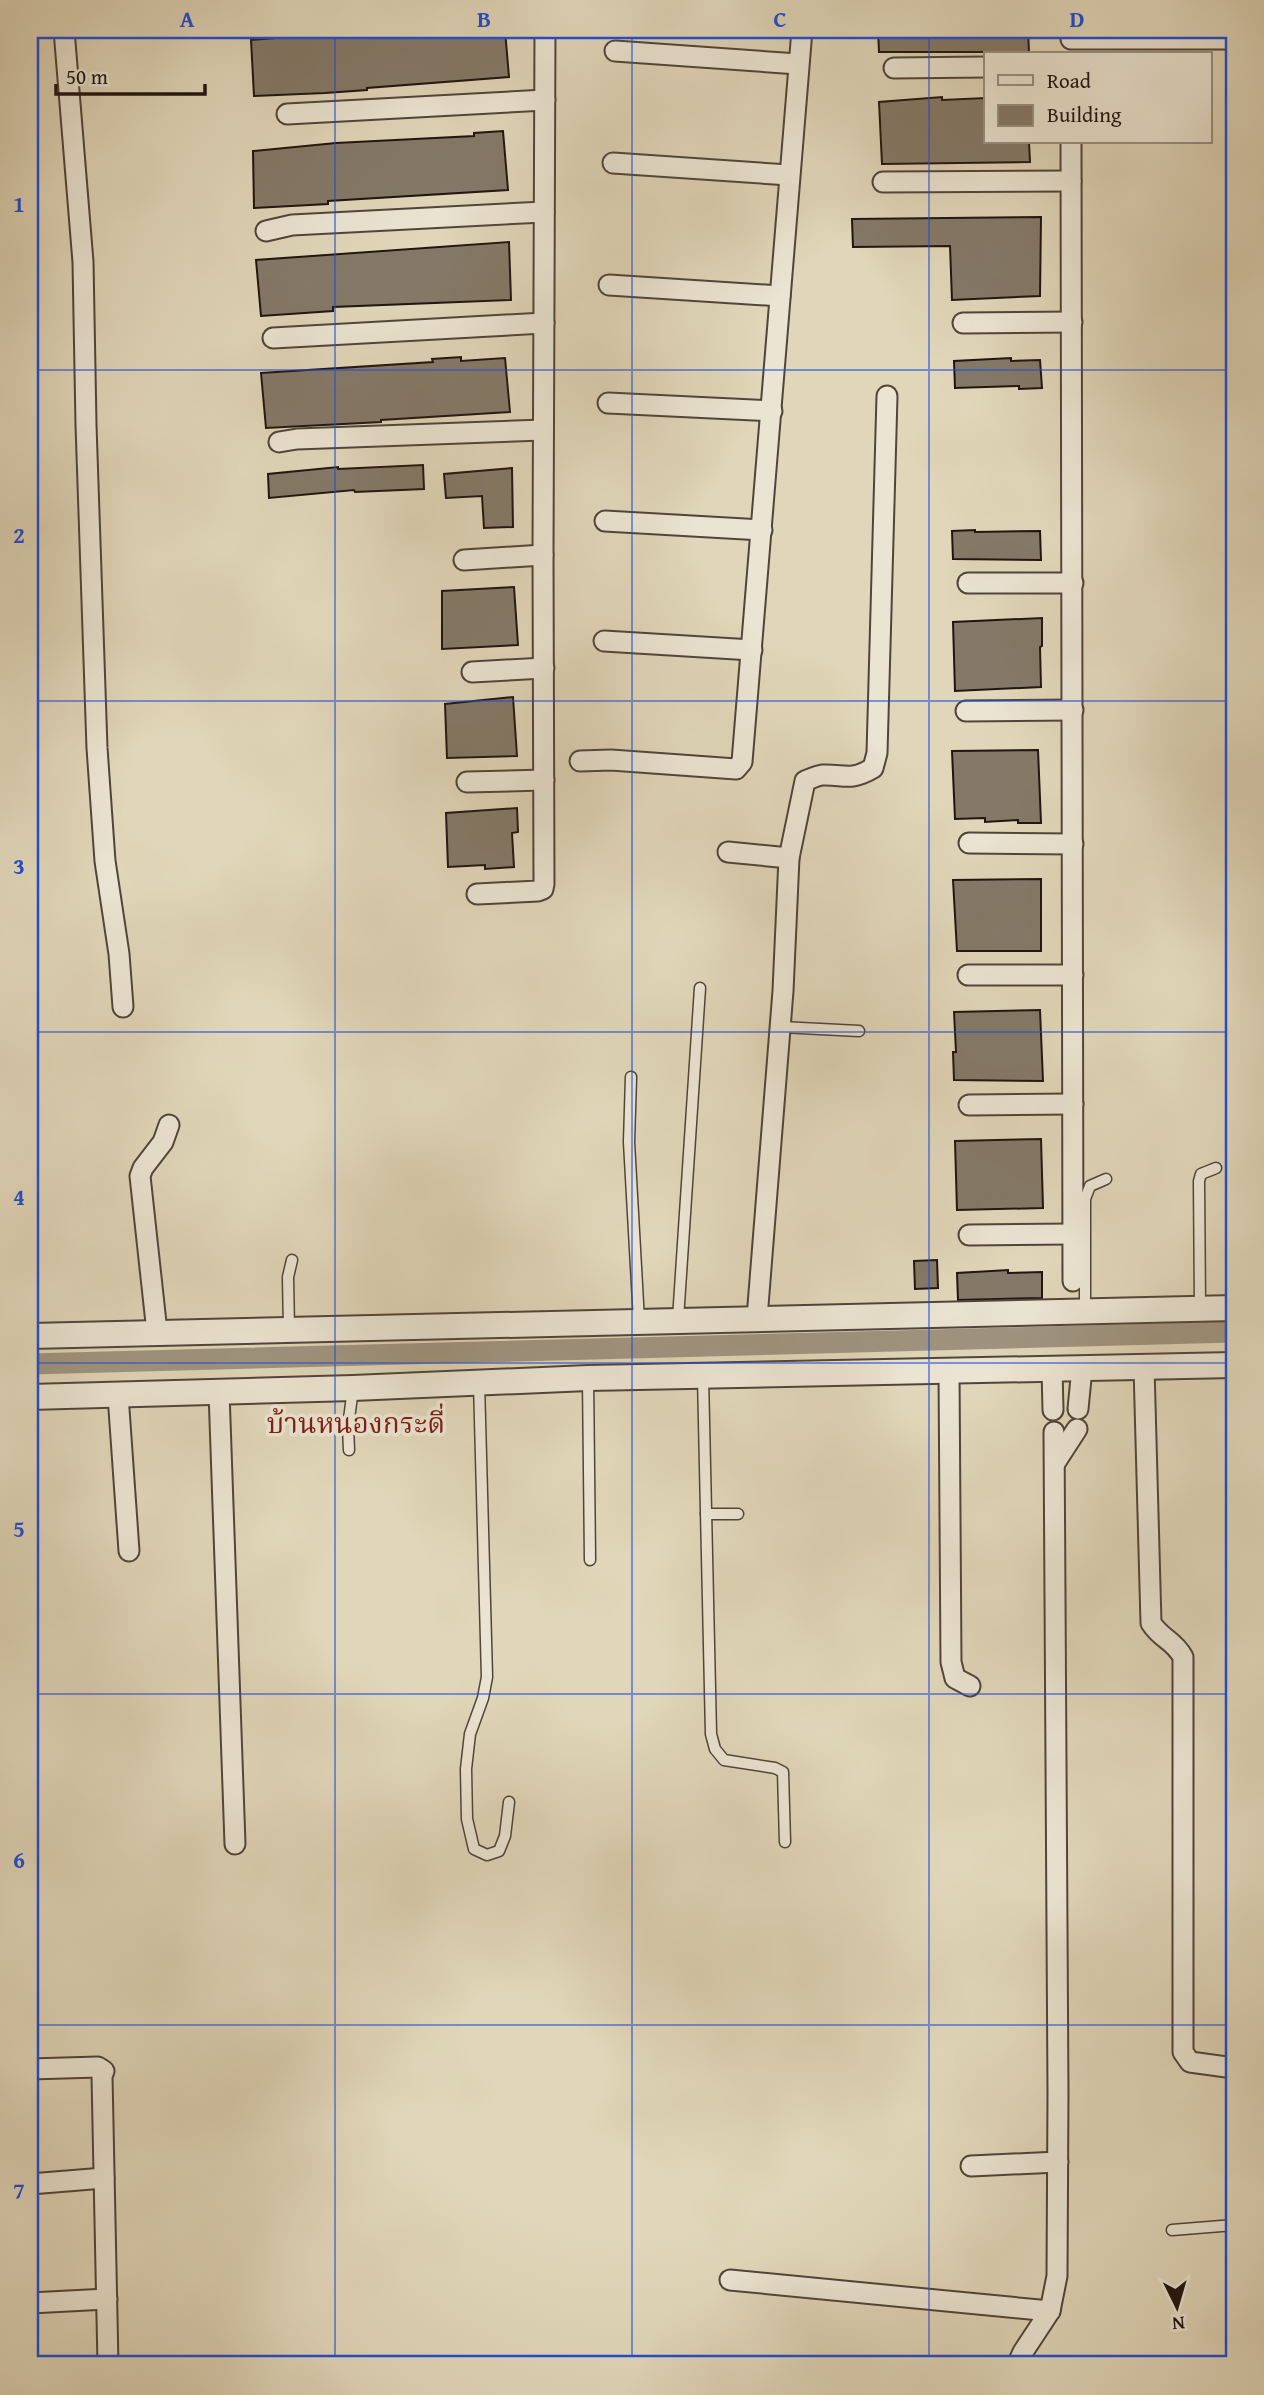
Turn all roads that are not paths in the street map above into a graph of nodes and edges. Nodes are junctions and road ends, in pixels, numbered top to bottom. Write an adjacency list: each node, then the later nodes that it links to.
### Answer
1 (64, 30): 53 (street)
2 (545, 30): 10 (street)
3 (802, 30): 7 (street)
4 (1234, 38): 5 (street)
5 (1071, 41)
6 (615, 51): 7 (street)
7 (798, 64): 14 (street)
8 (984, 67): 9 (street)
9 (894, 68)
10 (545, 100): 11 (street); 17 (street)
11 (287, 114)
12 (1071, 144): 15 (street)
13 (612, 163): 14 (street)
14 (789, 175): 20 (street)
15 (1071, 181): 16 (street); 21 (street)
16 (883, 182)
17 (544, 212): 18 (street); 22 (street)
18 (266, 230)
19 (609, 285): 20 (street)
20 (780, 296): 27 (street)
21 (1072, 322): 23 (street); 35 (street)
22 (544, 323): 24 (street); 28 (street)
23 (963, 323)
24 (273, 338)
25 (887, 396): 48 (street)
26 (608, 403): 27 (street)
27 (772, 411): 31 (street)
28 (543, 430): 29 (street); 32 (street)
29 (279, 442)
30 (605, 521): 31 (street)
31 (762, 530): 37 (street)
32 (543, 555): 33 (street); 38 (street)
33 (464, 560)
34 (968, 583): 35 (street)
35 (1073, 583): 40 (street)
36 (604, 641): 37 (street)
37 (752, 650): 42 (street)
38 (544, 668): 39 (street); 43 (street)
39 (472, 672)
40 (1073, 710): 41 (street); 46 (street)
41 (966, 711)
42 (580, 761)
43 (544, 780): 44 (street); 49 (street)
44 (467, 782)
45 (969, 844): 46 (street)
46 (1073, 844): 51 (street)
47 (728, 852): 48 (street)
48 (789, 858): 54 (street)
49 (477, 894)
50 (968, 975): 51 (street)
51 (1073, 975): 57 (street)
52 (701, 988): 70 (lane)
53 (123, 1007)
54 (781, 1027): 55 (lane); 69 (street)
55 (859, 1031)
56 (631, 1077): 71 (lane)
57 (1073, 1104): 58 (street); 62 (street)
58 (969, 1105)
59 (169, 1125): 73 (street)
60 (1216, 1168): 67 (lane)
61 (1106, 1179): 68 (lane)
62 (1073, 1234): 63 (street); 65 (street)
63 (969, 1235)
64 (292, 1260): 72 (lane)
65 (1073, 1281)
66 (1234, 1308): 67 (street)
67 (1200, 1309): 68 (street)
68 (1085, 1311): 69 (street)
69 (757, 1318): 70 (street)
70 (678, 1320): 71 (street)
71 (639, 1321): 72 (street)
72 (289, 1329): 73 (street)
73 (157, 1332): 74 (street)
74 (30, 1336)
75 (1234, 1365): 76 (street)
76 (1144, 1367): 78 (street); 99 (street)
77 (1052, 1368): 78 (street); 79 (street); 87 (street)
78 (1082, 1368): 90 (street)
79 (949, 1370): 80 (street); 95 (street)
80 (703, 1376): 81 (street); 91 (lane)
81 (588, 1378): 82 (street); 94 (lane)
82 (479, 1382): 83 (street); 96 (lane)
83 (353, 1388): 84 (street); 89 (lane)
84 (219, 1392): 85 (street); 98 (street)
85 (118, 1395): 86 (street); 93 (street)
86 (30, 1397)
87 (1053, 1409)
88 (1054, 1432): 90 (street)
89 (349, 1450)
90 (1055, 1463): 101 (street)
91 (706, 1514): 92 (lane); 97 (lane)
92 (738, 1514)
93 (129, 1550)
94 (590, 1560)
95 (970, 1685)
96 (509, 1802)
97 (785, 1842)
98 (235, 1844)
99 (1234, 2068)
100 (30, 2069): 103 (street)
101 (1058, 2162): 102 (street); 110 (street)
102 (971, 2166)
103 (104, 2178): 104 (street); 108 (street)
104 (30, 2184)
105 (1234, 2225): 106 (lane)
106 (1172, 2230)
107 (730, 2280): 110 (street)
108 (107, 2299): 109 (street); 111 (street)
109 (30, 2303)
110 (1050, 2311): 112 (street)
111 (108, 2365)
112 (1017, 2365)

